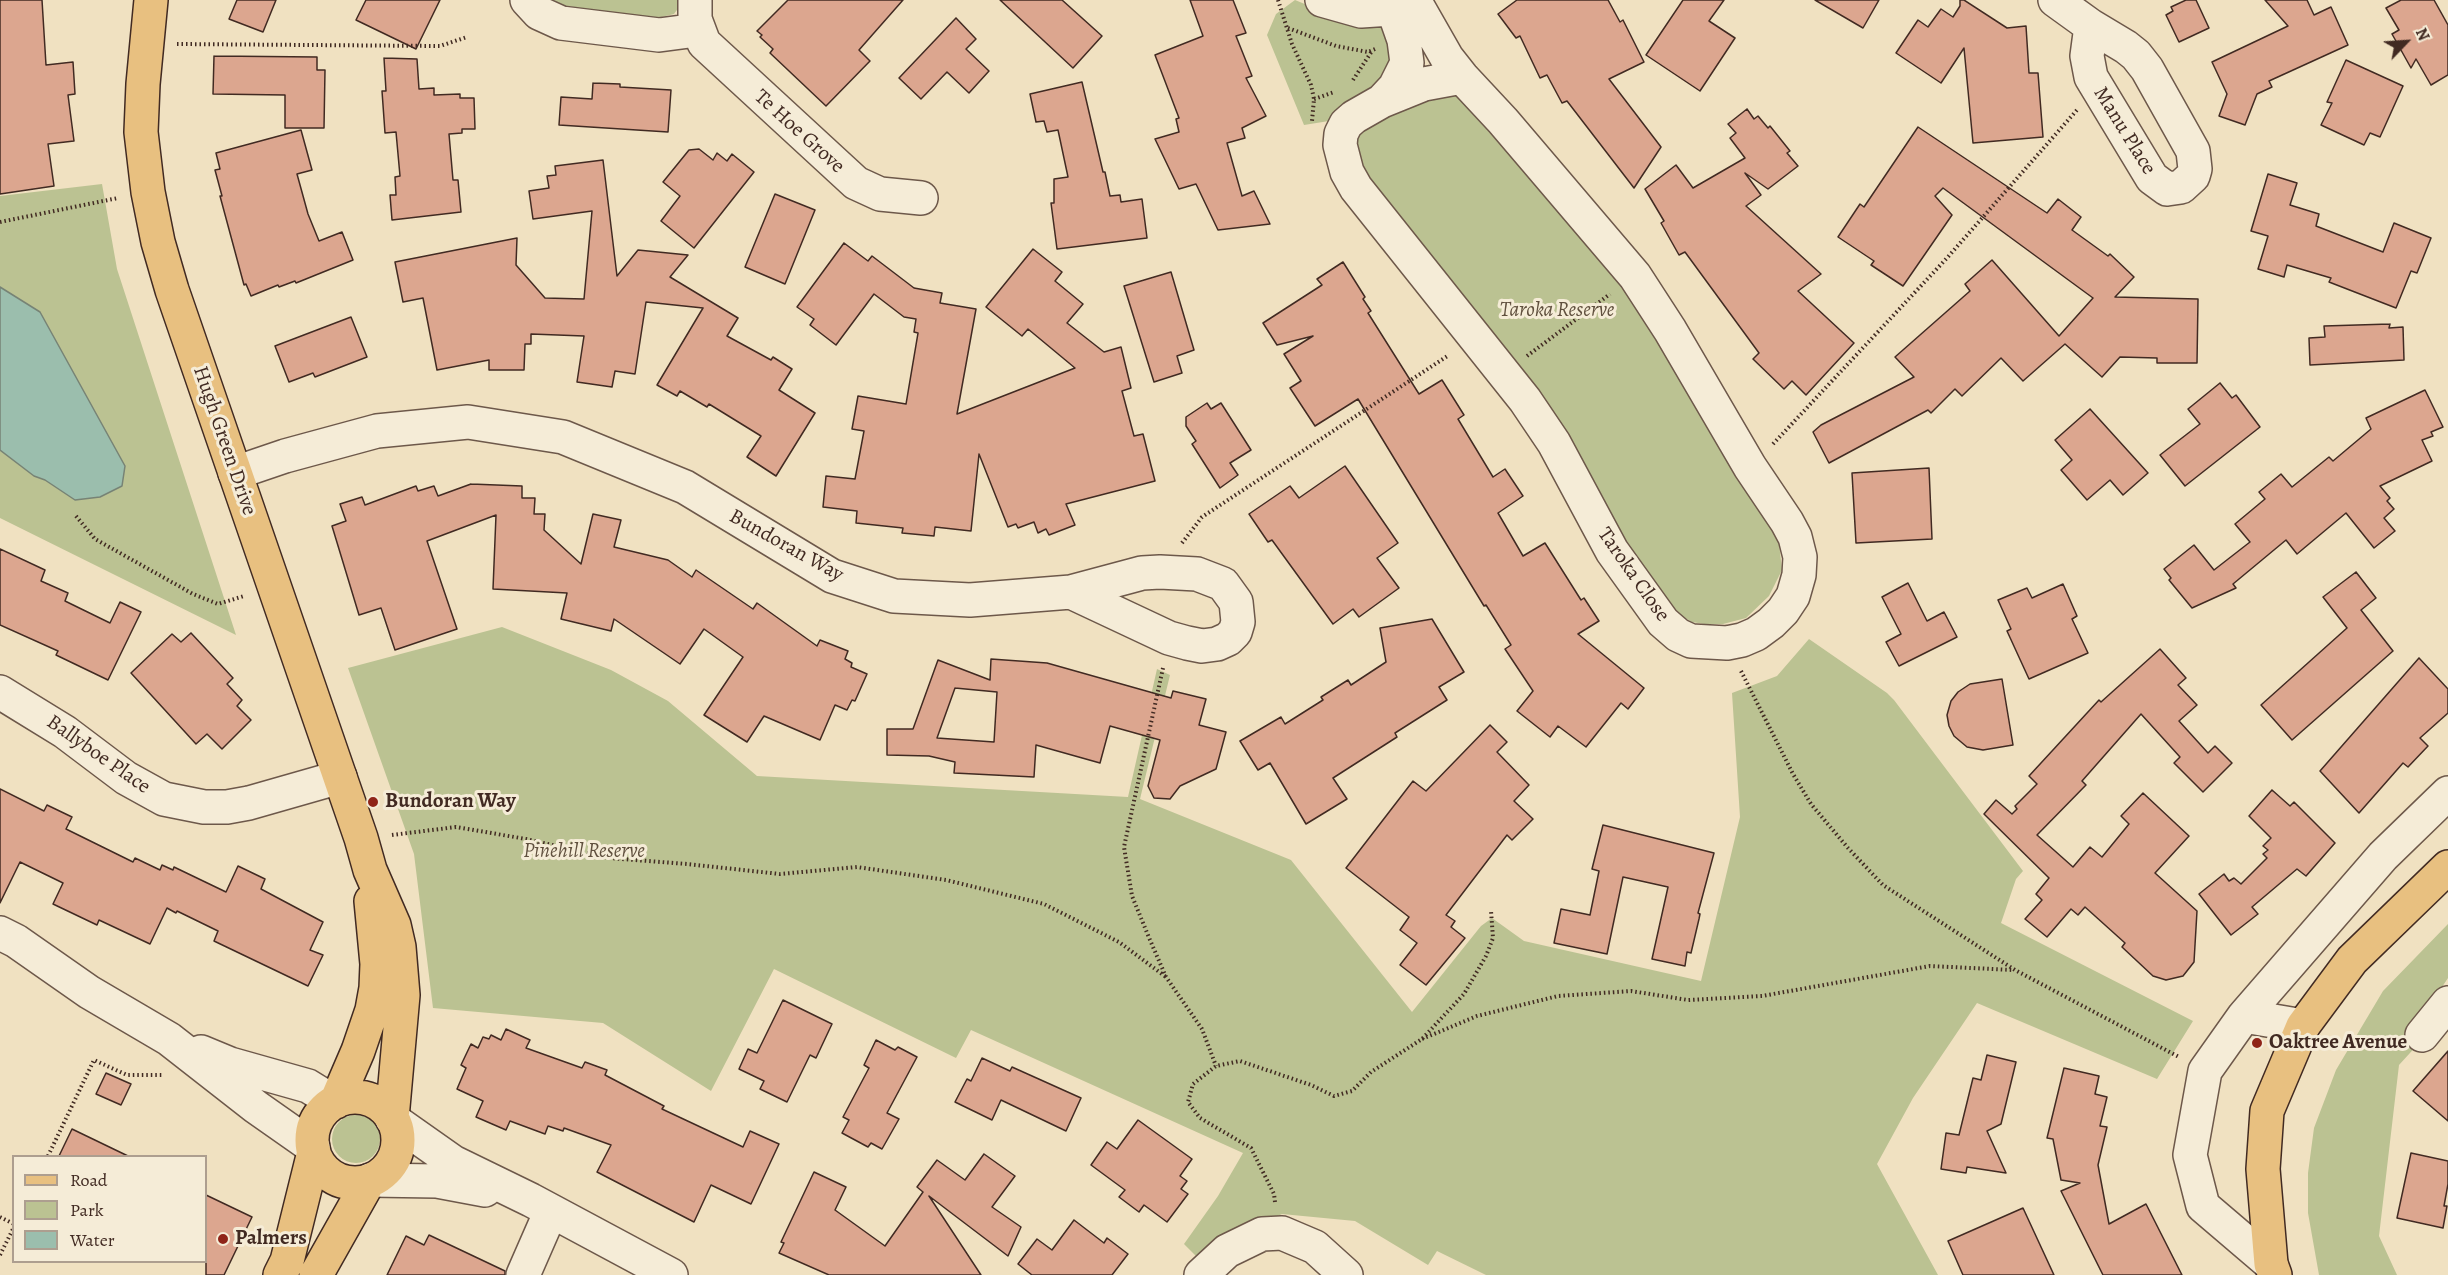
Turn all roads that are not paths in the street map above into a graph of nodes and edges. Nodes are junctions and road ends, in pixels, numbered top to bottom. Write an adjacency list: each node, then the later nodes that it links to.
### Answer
1 (151, 0): 11 (main road, Hugh Green Drive)
2 (527, 0): 6 (street, Te Hoe Grove)
3 (1322, 0): 5 (street)
4 (2055, 0): 7 (street, Manu Place)
5 (1406, 2): 8 (street, Taroka Close); 9 (street, Taroka Close)
6 (696, 15): 10 (street, Te Hoe Grove)
7 (2091, 26): 7 (street, Manu Place)
8 (1462, 77): 9 (street, Taroka Close); 9 (street, Taroka Close)
9 (1382, 101)
10 (921, 198)
11 (235, 473): 12 (street, Bundoran Way); 14 (main road, Hugh Green Drive)
12 (1071, 592): 12 (street, Bundoran Way)
13 (0, 692): 14 (street, Ballyboe Place)
14 (340, 777): 17 (main road, Hugh Green Drive)
15 (2448, 793): 20 (street)
16 (2448, 867): 21 (main road)
17 (370, 870): 24 (main road, Hugh Green Drive); 25 (main road, Hugh Green Drive)
18 (5, 937): 23 (street)
19 (2448, 1003): 22 (street)
20 (2244, 1016): 21 (street); 29 (street)
21 (2303, 1026): 29 (main road)
22 (2422, 1035)
23 (169, 1039): 24 (street); 26 (street)
24 (335, 1102): 25 (main road); 26 (main road)
25 (392, 1119): 27 (main road); 28 (street)
26 (313, 1150): 27 (main road); 30 (main road)
27 (370, 1180): 28 (street); 31 (main road)
28 (541, 1205): 32 (street); 33 (street)
29 (2273, 1270)
30 (280, 1275)
31 (316, 1275)
32 (524, 1275)
33 (671, 1275)
34 (1201, 1275): 35 (street)
35 (1346, 1275)

